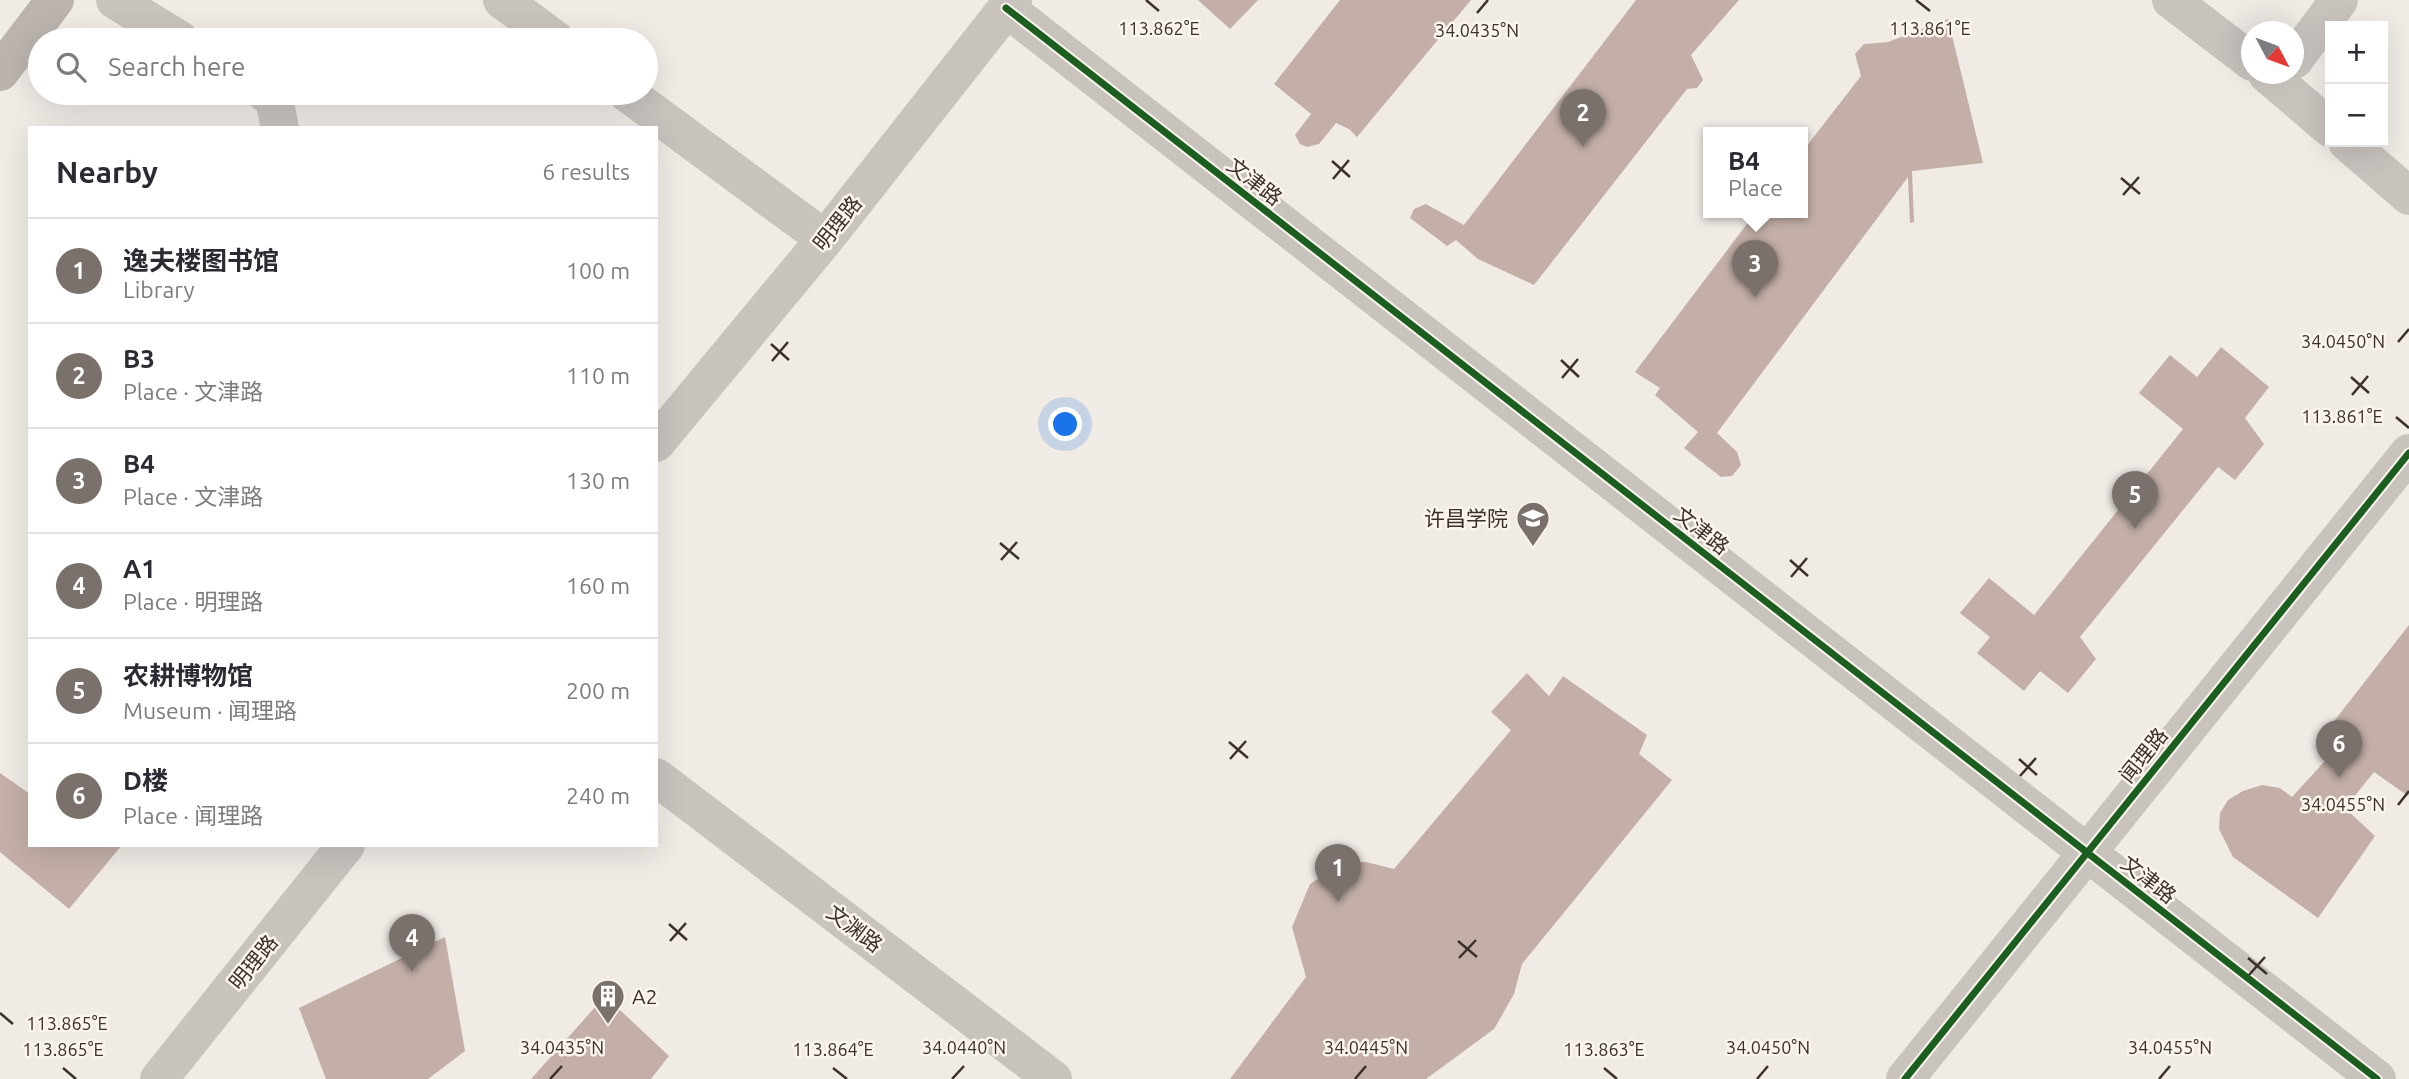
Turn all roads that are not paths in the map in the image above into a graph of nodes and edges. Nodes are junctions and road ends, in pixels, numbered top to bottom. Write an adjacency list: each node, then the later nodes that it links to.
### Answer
1 (55, 0): 7 (main road)
2 (115, 0): 8 (street)
3 (502, 0): 9 (street)
4 (2171, 0): 12 (street)
5 (2339, 0): 11 (street)
6 (1009, 4): 21 (street, 明理路); 26 (street, 文津路)
7 (34, 28)
8 (160, 28)
9 (540, 28)
10 (28, 35): 13 (main road)
11 (2304, 38)
12 (2241, 47)
13 (0, 72)
14 (2288, 84): 17 (street)
15 (275, 105): 18 (street)
16 (643, 105): 21 (street)
17 (2325, 123)
18 (280, 126)
19 (2353, 147): 20 (street)
20 (2409, 196)
21 (825, 239): 22 (street, 明理路)
22 (658, 441)
23 (2409, 453): 26 (street, 闻理路)
24 (658, 779): 28 (street, 文渊路)
25 (344, 847): 27 (street, 明理路)
26 (2087, 853): 29 (street, 闻理路); 30 (street, 文津路)
27 (159, 1079)
28 (1053, 1079)
29 (1905, 1079)
30 (2377, 1079)

